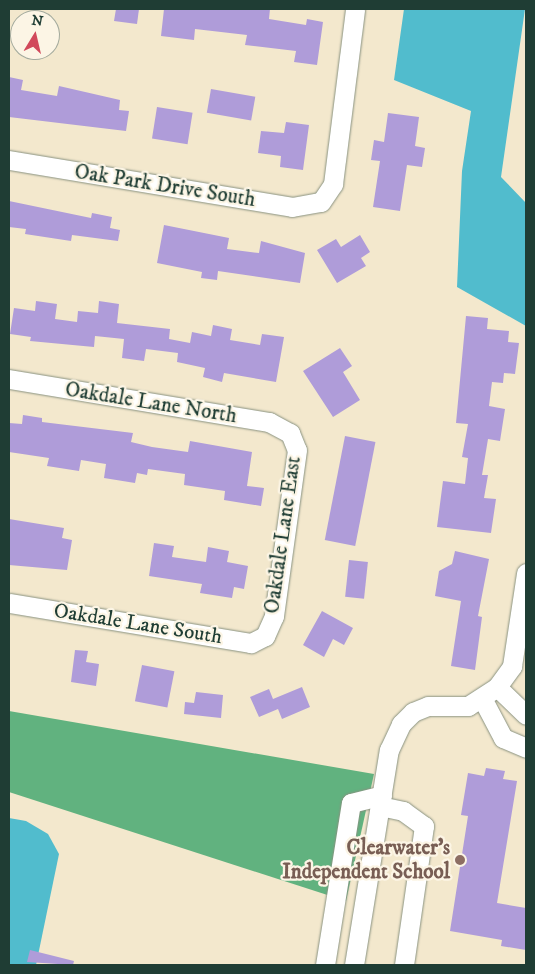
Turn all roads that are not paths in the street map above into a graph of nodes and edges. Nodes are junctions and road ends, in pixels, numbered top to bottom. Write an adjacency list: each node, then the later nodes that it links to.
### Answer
1 (355, 9): 2 (street, Oak Park Drive South)
2 (9, 160)
3 (9, 379): 4 (street, Oakdale Lane North)
4 (290, 434): 7 (street, Oakdale Lane East)
5 (526, 573): 8 (street)
6 (9, 603): 7 (street, Oakdale Lane South)
7 (265, 636)
8 (498, 687): 9 (street); 10 (street)
9 (483, 700): 11 (street); 12 (street)
10 (526, 715)
11 (526, 748)
12 (381, 800): 13 (street); 14 (street); 15 (street)
13 (325, 965)
14 (354, 965)
15 (404, 965)

